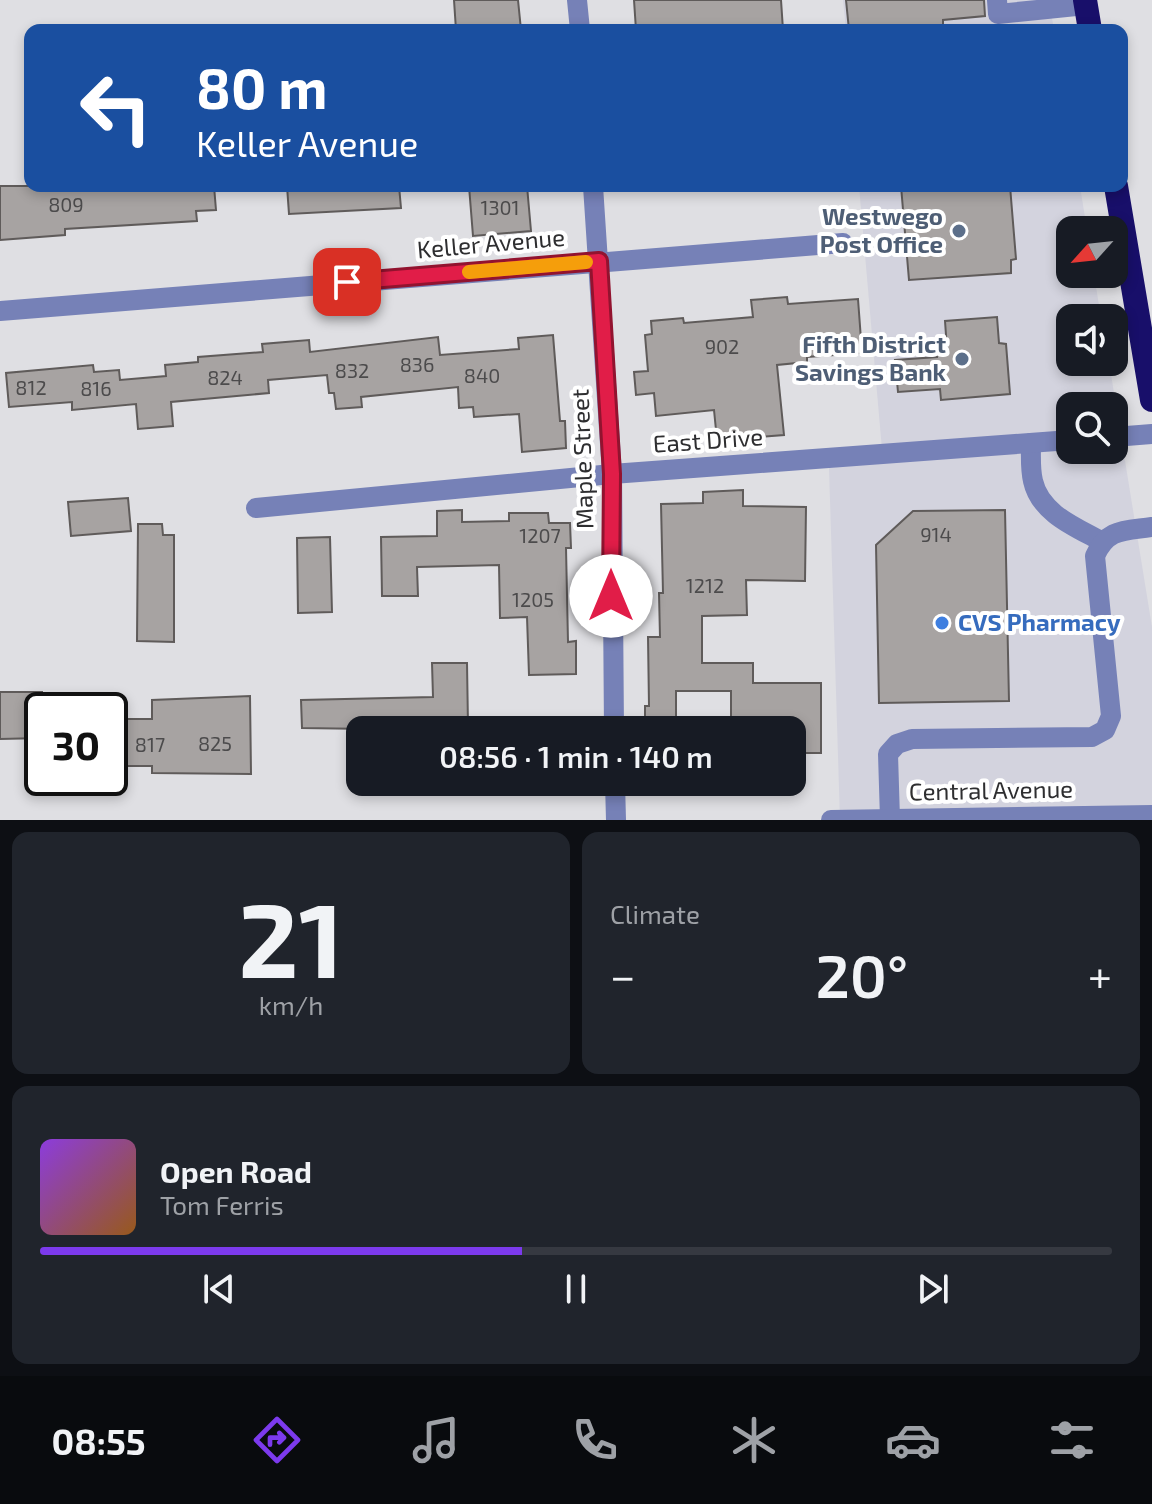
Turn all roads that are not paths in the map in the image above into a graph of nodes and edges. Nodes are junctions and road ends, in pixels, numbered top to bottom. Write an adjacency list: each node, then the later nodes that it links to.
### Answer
1 (577, 0): 4 (street)
2 (997, 0): 3 (street)
3 (1086, 3): 5 (highway)
4 (579, 24)
5 (1089, 24)
6 (593, 192): 9 (street, Maple Street)
7 (1117, 192): 11 (highway)
8 (843, 243): 9 (street, Keller Avenue)
9 (599, 261): 10 (street, Keller Avenue); 16 (street, Maple Street)
10 (0, 311)
11 (1152, 400)
12 (1152, 434): 13 (street)
13 (1128, 436)
14 (1056, 441): 15 (street, East Drive)
15 (1031, 443): 16 (street, East Drive); 19 (street)
16 (612, 474): 17 (street, East Drive); 20 (street, Maple Street)
17 (256, 508)
18 (1152, 527): 19 (street)
19 (1101, 541): 23 (street)
20 (614, 716)
21 (615, 796): 24 (street)
22 (1152, 815): 23 (street, Central Avenue)
23 (890, 819): 25 (street, Central Avenue)
24 (616, 820)
25 (831, 820)

